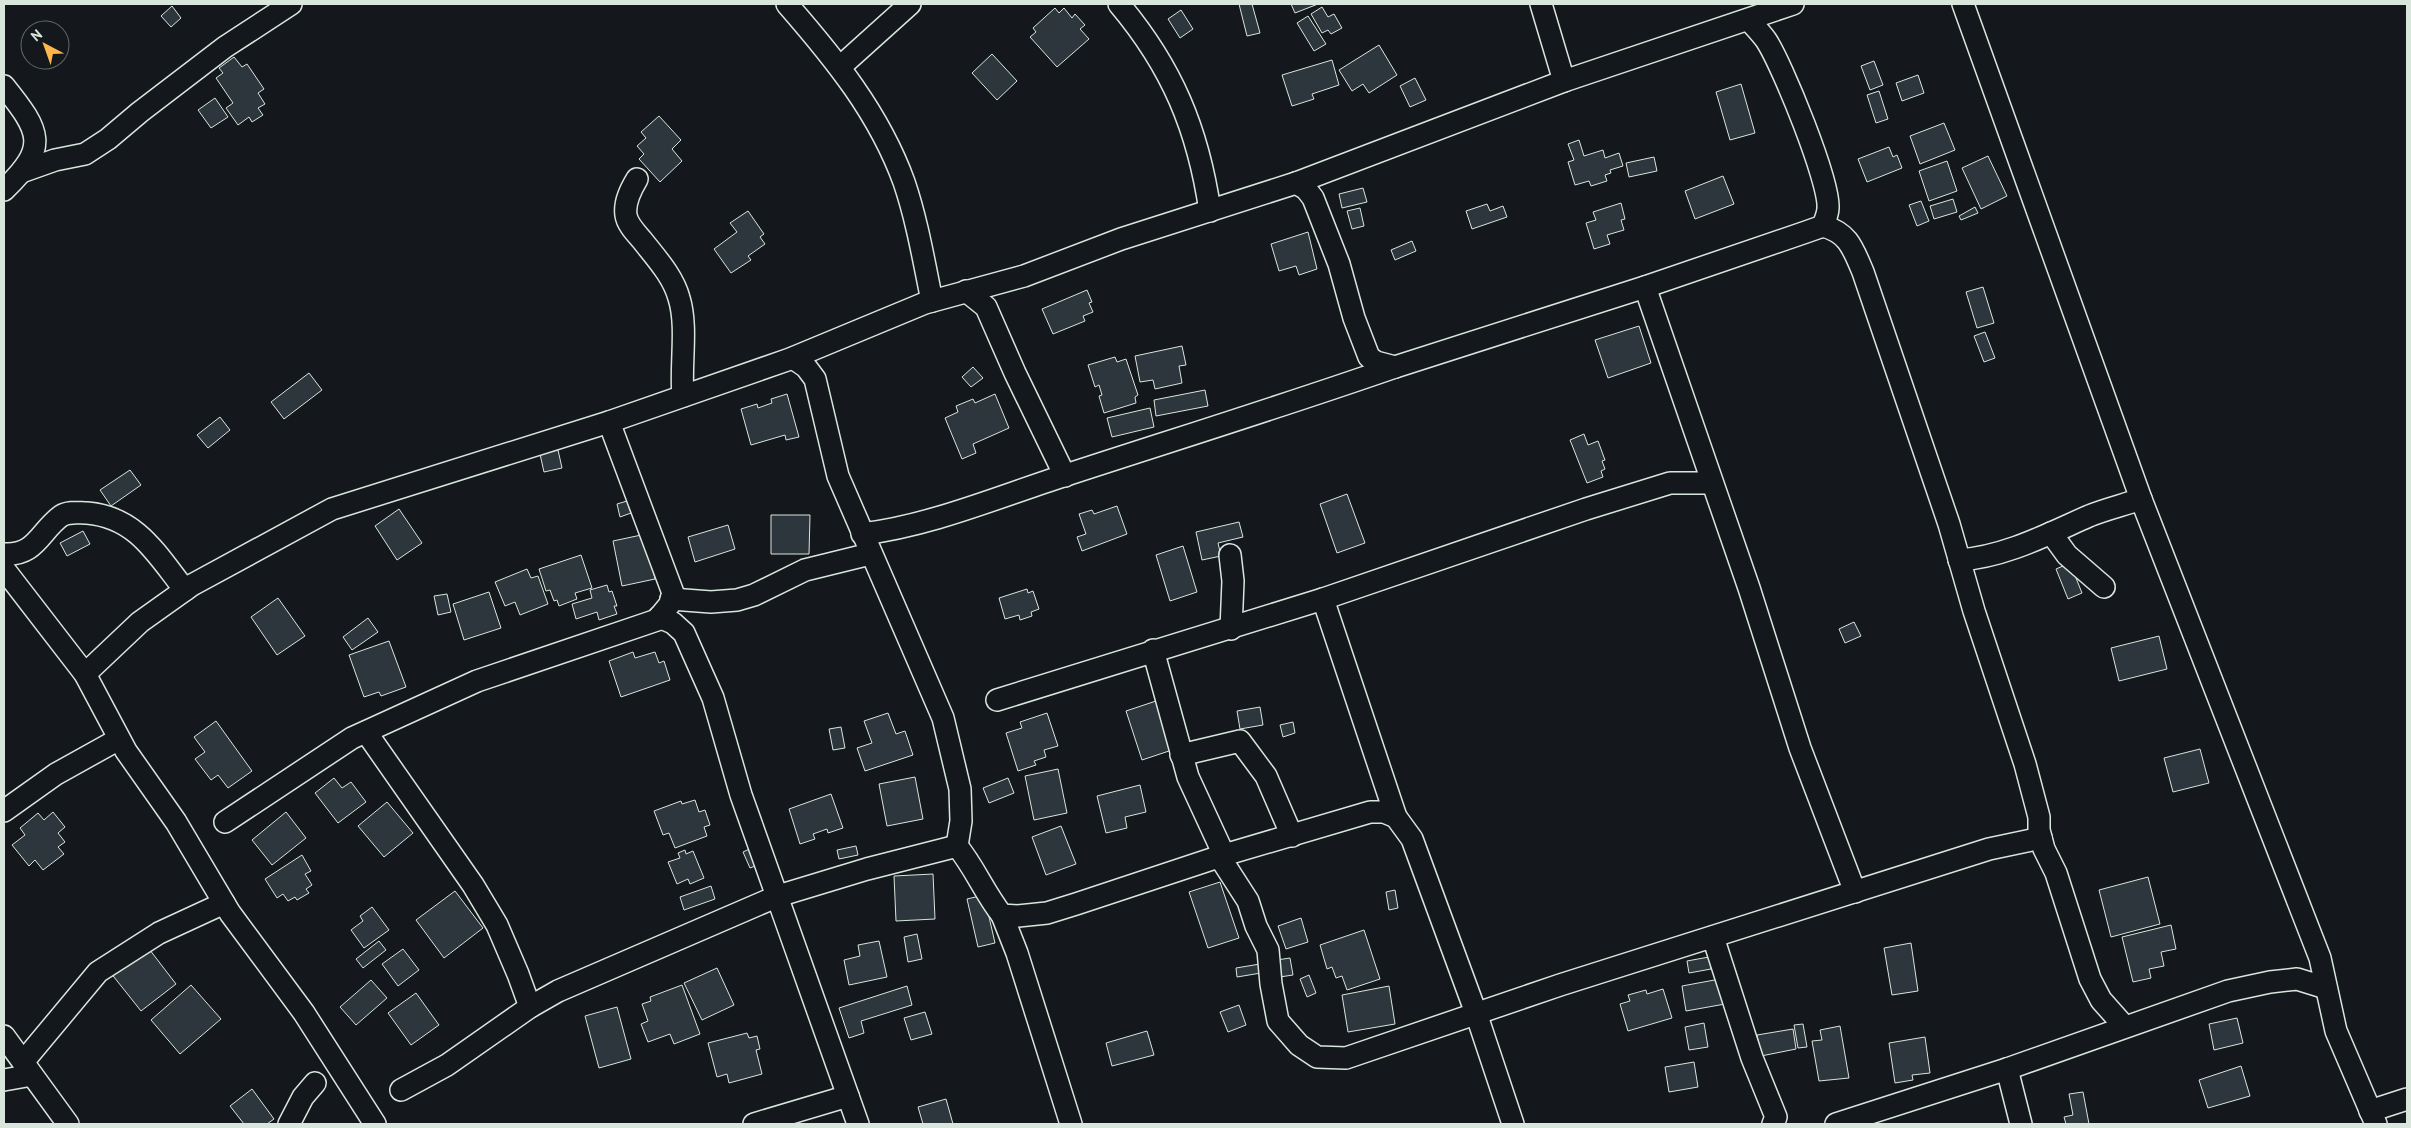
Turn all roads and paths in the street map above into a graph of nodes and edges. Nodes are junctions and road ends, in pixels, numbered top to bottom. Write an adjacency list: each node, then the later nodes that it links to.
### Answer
1 (291, 4): 12 (street)
2 (787, 4): 9 (street)
3 (910, 4): 9 (street)
4 (1119, 4): 16 (street)
5 (1541, 4): 10 (street)
6 (1793, 4): 8 (street)
7 (1963, 4): 27 (street)
8 (1749, 20): 10 (street); 17 (street)
9 (840, 67): 20 (street)
10 (1564, 81): 14 (street)
11 (4, 86): 12 (street)
12 (24, 171): 15 (street)
13 (637, 179): 23 (street)
14 (1296, 183): 16 (street); 22 (street)
15 (4, 190)
16 (1210, 211): 19 (street)
17 (1822, 226): 18 (street); 33 (street)
18 (1645, 287): 22 (street); 26 (street)
19 (966, 291): 20 (street); 25 (street)
20 (932, 301): 21 (street)
21 (792, 358): 23 (street); 29 (street)
22 (1395, 367): 25 (street)
23 (683, 396): 24 (street)
24 (609, 422): 36 (street); 37 (street)
25 (1065, 476): 29 (street)
26 (1712, 483): 38 (street); 54 (street)
27 (2141, 499): 28 (street); 59 (street)
28 (2052, 533): 33 (street); 35 (street)
29 (862, 534): 31 (street)
30 (4, 554): 36 (street)
31 (870, 554): 37 (street); 52 (street)
32 (1230, 555): 40 (street)
33 (1959, 560): 51 (street)
34 (4, 569): 42 (street)
35 (2104, 587)
36 (185, 590): 42 (street)
37 (671, 599): 39 (street)
38 (1323, 599): 40 (street); 48 (street)
39 (659, 617): 44 (street); 55 (street)
40 (1231, 629): 41 (street)
41 (1153, 650): 43 (street); 46 (street)
42 (85, 674): 45 (street)
43 (997, 700)
44 (366, 732): 49 (street); 60 (street)
45 (119, 739): 47 (street); 56 (street)
46 (1181, 755): 50 (street); 53 (street)
47 (4, 811)
48 (1396, 817): 50 (street); 61 (street)
49 (225, 822)
50 (1292, 836): 53 (street)
51 (2041, 838): 54 (street); 62 (street)
52 (957, 846): 55 (street); 57 (street)
53 (1222, 856): 57 (street); 61 (street)
54 (1855, 892): 58 (street)
55 (778, 896): 60 (street); 68 (street)
56 (224, 903): 63 (street); 73 (street)
57 (1002, 915): 76 (street)
58 (1713, 937): 61 (street); 78 (street)
59 (2326, 988): 62 (street); 70 (street)
60 (530, 1007): 67 (street)
61 (1476, 1013): 77 (street)
62 (2125, 1027): 64 (street)
63 (14, 1054): 65 (street); 71 (street)
64 (2007, 1068): 79 (street); 80 (street)
65 (4, 1080)
66 (315, 1083): 72 (street)
67 (401, 1090)
68 (848, 1096): 74 (street); 75 (street)
69 (2407, 1099): 70 (street)
70 (2373, 1118)
71 (68, 1124)
72 (289, 1124)
73 (374, 1124)
74 (754, 1124)
75 (858, 1124)
76 (1071, 1124)
77 (1513, 1124)
78 (1773, 1124)
79 (1836, 1124)
80 (2020, 1124)

